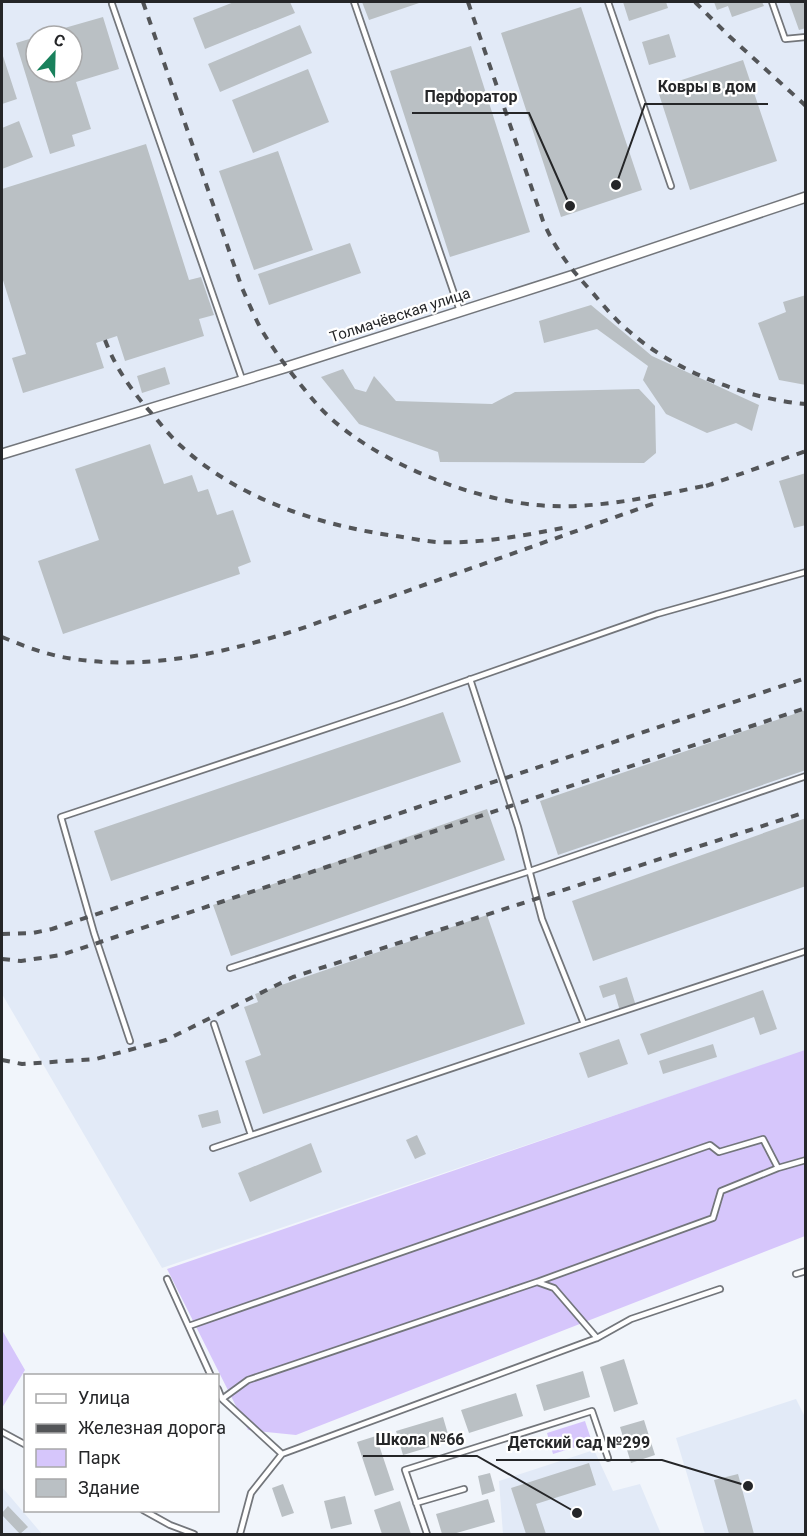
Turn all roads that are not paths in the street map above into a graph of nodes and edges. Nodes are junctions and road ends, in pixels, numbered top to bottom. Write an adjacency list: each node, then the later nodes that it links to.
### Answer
1 (354, 2): 8 (lane)
2 (608, 2): 6 (lane)
3 (772, 2): 5 (lane)
4 (112, 4): 9 (lane)
5 (806, 36)
6 (671, 186)
7 (806, 197): 8 (street, Толмачёвская улица)
8 (460, 311): 9 (street, Толмачёвская улица)
9 (242, 379): 10 (street, Толмачёвская улица)
10 (2, 454)
11 (806, 572): 12 (lane)
12 (470, 679): 14 (lane); 19 (lane)
13 (806, 776): 14 (lane)
14 (530, 871): 16 (lane); 18 (lane)
15 (806, 951): 18 (lane)
16 (230, 968)
17 (214, 1024): 20 (lane)
18 (584, 1024): 20 (lane)
19 (130, 1041)
20 (251, 1135): 21 (lane)
21 (213, 1148)
22 (806, 1160): 23 (lane)
23 (778, 1168): 27 (lane); 29 (lane)
24 (806, 1271): 25 (lane)
25 (796, 1274)
26 (167, 1279): 29 (lane)
27 (537, 1281): 30 (lane); 33 (lane)
28 (720, 1289): 30 (lane)
29 (189, 1326): 31 (lane)
30 (597, 1338): 36 (lane)
31 (210, 1374)
32 (219, 1392): 33 (lane)
33 (222, 1399): 36 (lane)
34 (2, 1432): 35 (lane)
35 (24, 1444)
36 (282, 1454): 42 (lane)
37 (608, 1458): 39 (lane)
38 (464, 1489): 39 (lane)
39 (416, 1503): 43 (lane)
40 (147, 1512): 41 (lane)
41 (194, 1534)
42 (240, 1534)
43 (427, 1534)

